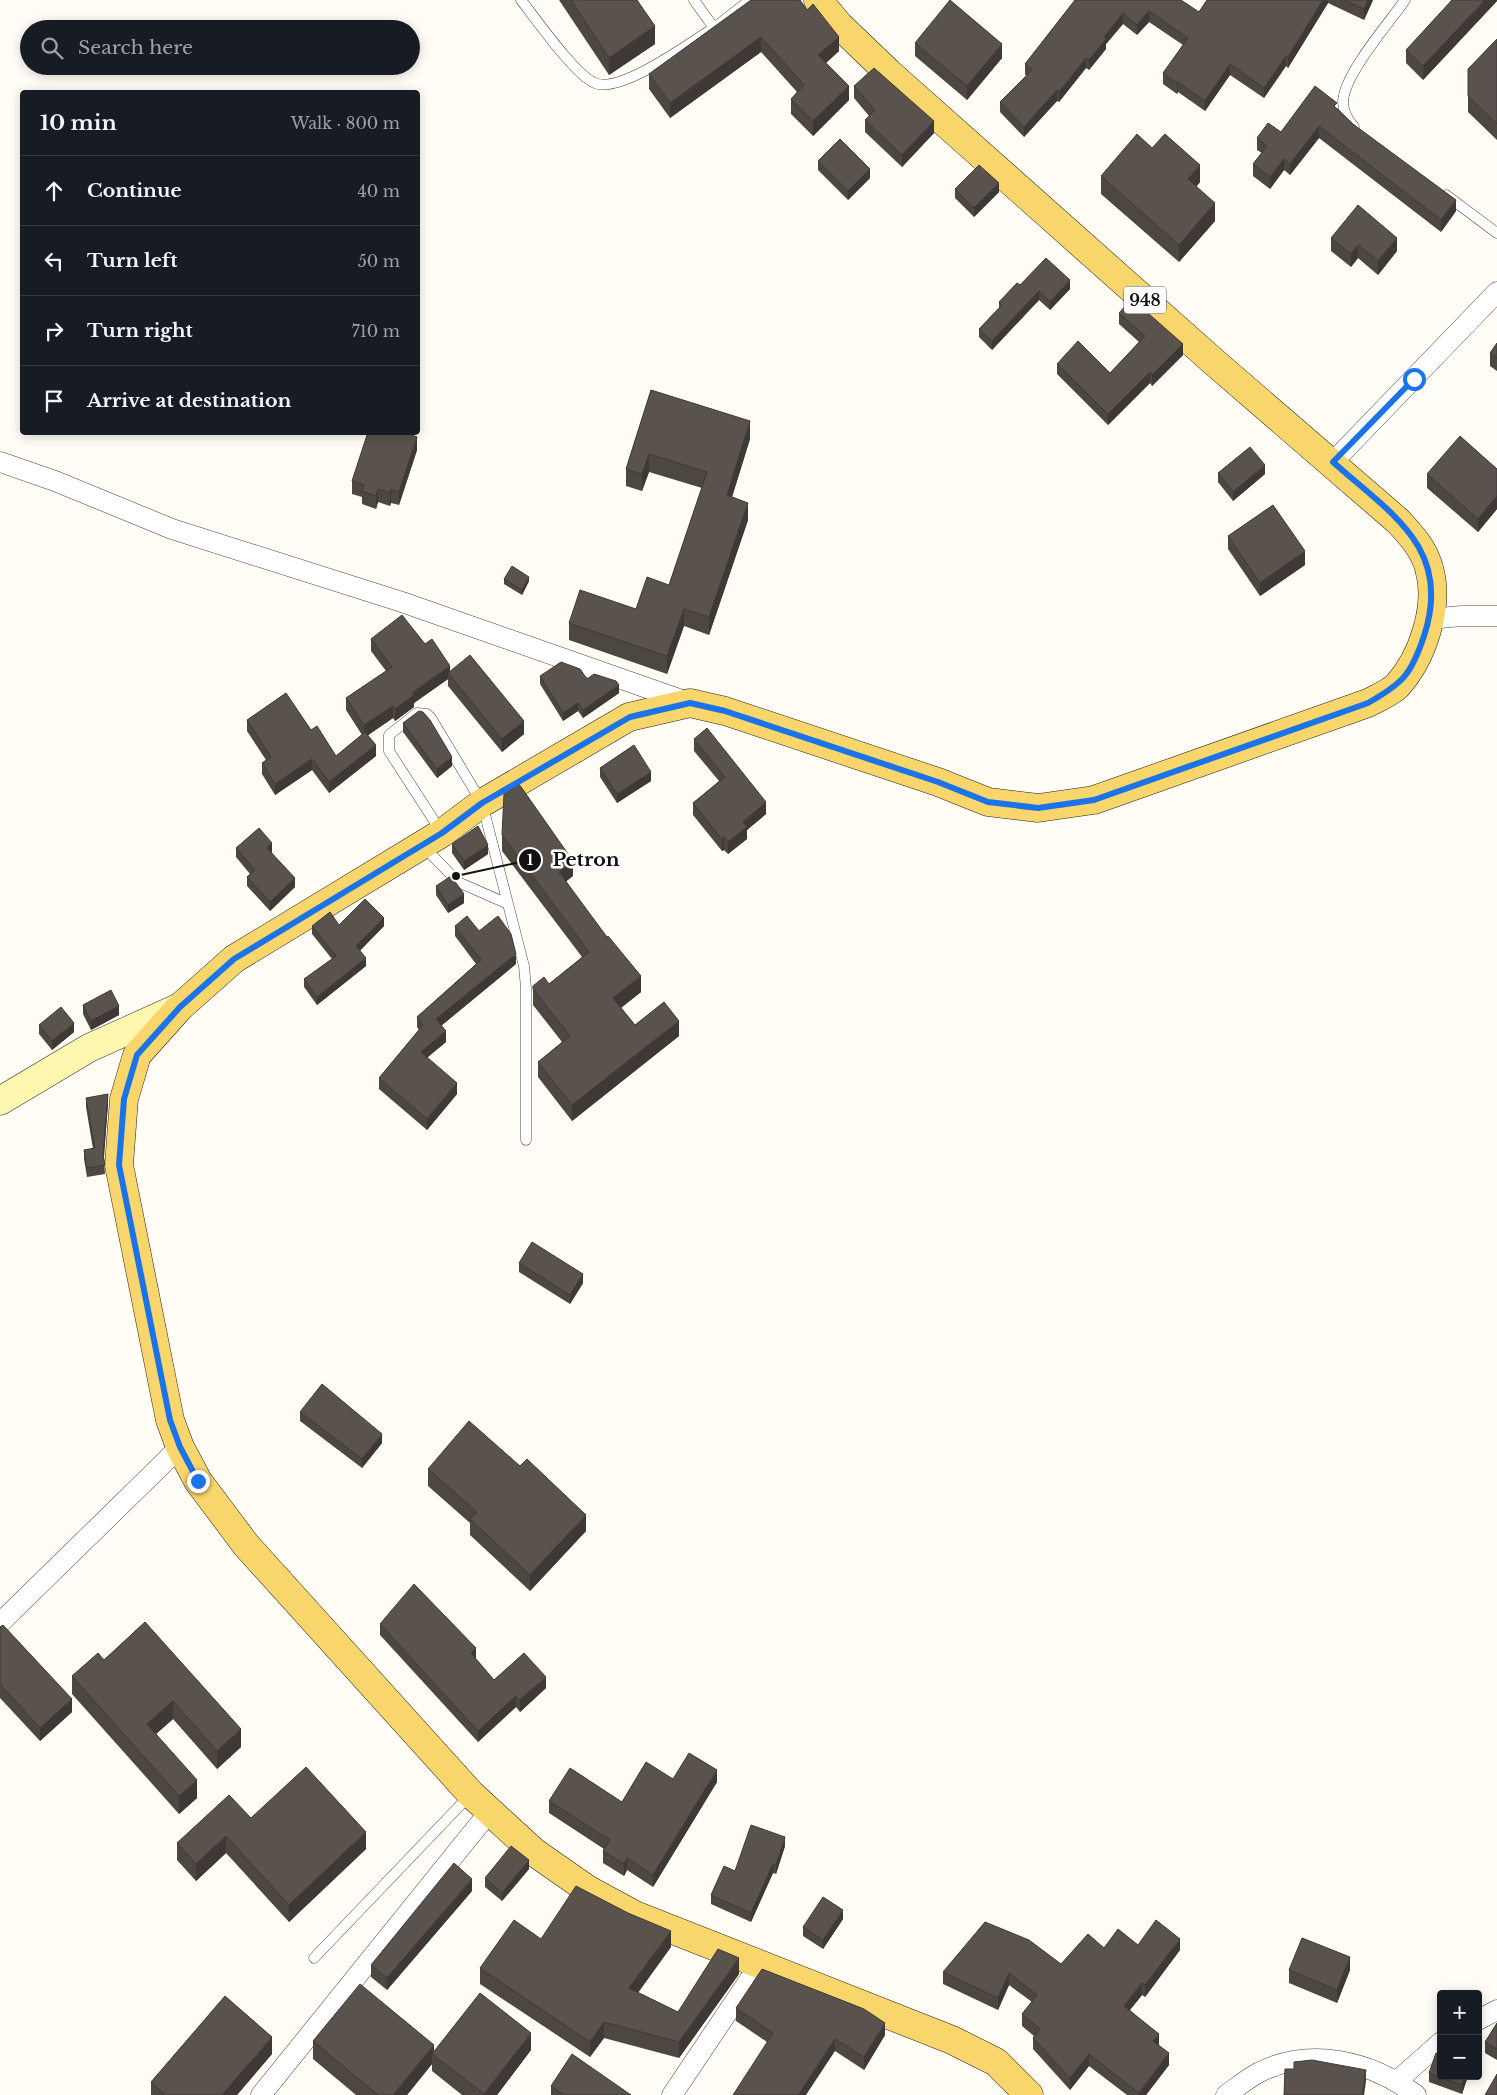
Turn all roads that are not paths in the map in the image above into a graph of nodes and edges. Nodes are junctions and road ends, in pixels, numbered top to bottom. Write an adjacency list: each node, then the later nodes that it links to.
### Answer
1 (521, 0): 6 (lane)
2 (694, 0): 6 (lane)
3 (750, 0): 6 (lane)
4 (818, 0): 12 (main road, 948)
5 (1405, 0): 7 (lane)
6 (714, 28)
7 (1364, 136)
8 (1435, 187): 9 (lane)
9 (1497, 233)
10 (1497, 292): 12 (street)
11 (0, 462): 15 (street)
12 (1333, 462): 14 (main road, 948)
13 (1497, 616): 14 (street)
14 (1429, 619): 15 (main road, 948)
15 (690, 703): 16 (main road, 948)
16 (482, 803): 17 (main road, 948); 17 (lane); 18 (lane)
17 (432, 839): 18 (lane); 19 (main road, 948)
18 (508, 904): 21 (lane)
19 (180, 1007): 20 (street); 22 (main road, 948)
20 (0, 1101)
21 (526, 1140)
22 (180, 1447): 23 (street); 24 (main road, 948)
23 (0, 1623)
24 (480, 1803): 25 (lane); 26 (main road, 948); 31 (street)
25 (314, 1958)
26 (760, 1964): 32 (street); 33 (main road, 948)
27 (1497, 2010): 28 (street)
28 (1482, 2018)
29 (1437, 2046): 30 (street)
30 (1397, 2081): 34 (street); 35 (street)
31 (261, 2095)
32 (672, 2095)
33 (1029, 2095)
34 (1226, 2095)
35 (1416, 2095)

